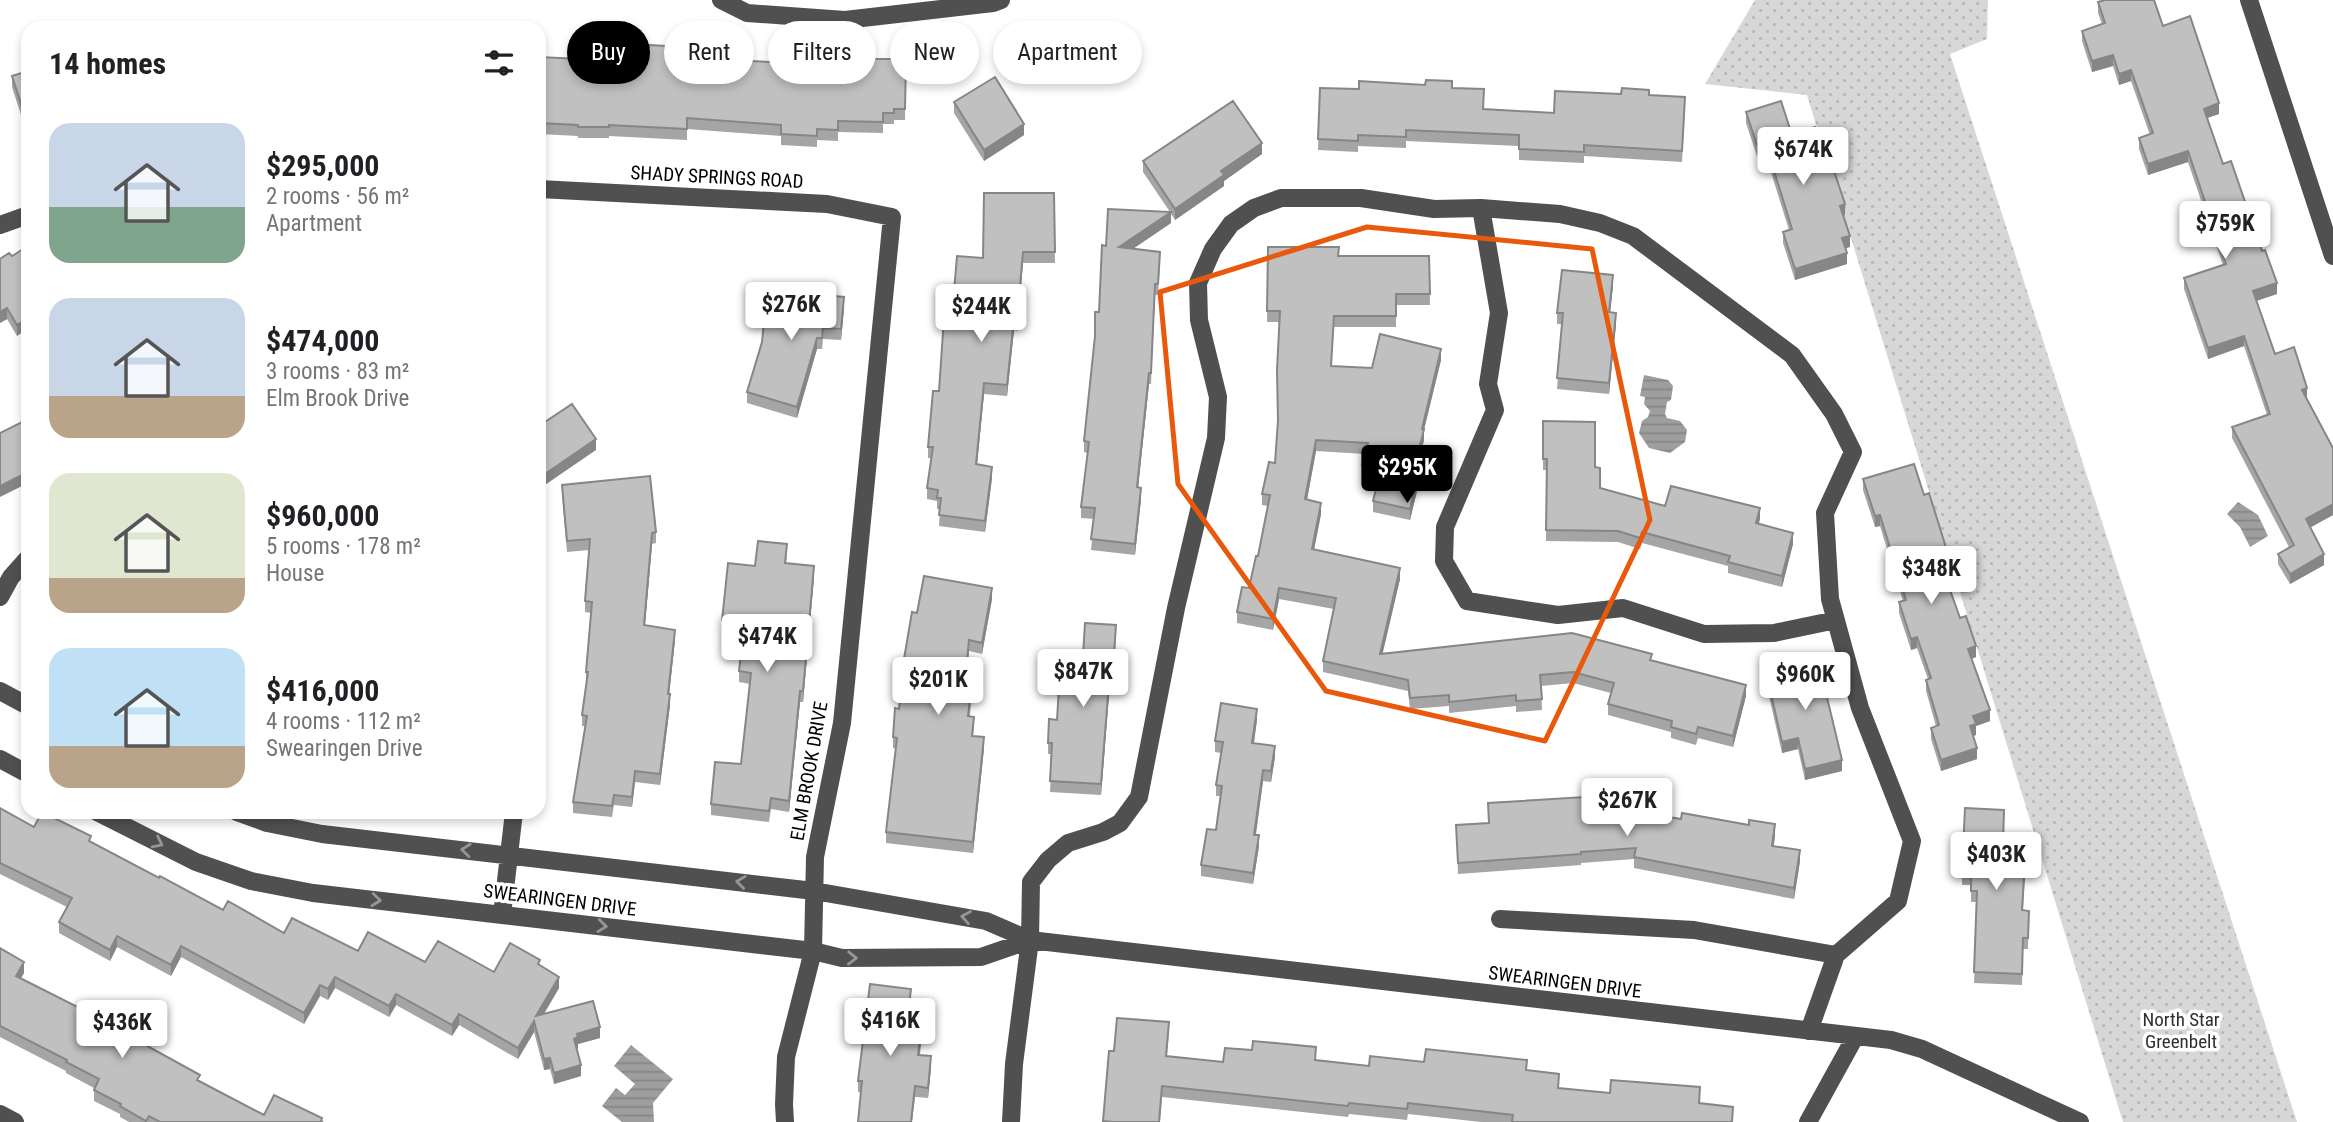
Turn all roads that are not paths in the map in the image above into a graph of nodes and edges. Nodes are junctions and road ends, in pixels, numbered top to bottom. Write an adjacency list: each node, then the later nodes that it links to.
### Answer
1 (721, 0): 4 (street)
2 (1001, 0): 4 (street)
3 (2249, 0): 10 (street)
4 (933, 5)
5 (546, 189): 7 (street, SHADY SPRINGS ROAD)
6 (1481, 208): 13 (street); 13 (street); 25 (street)
7 (892, 217): 22 (street, ELM BROOK DRIVE)
8 (21, 218): 9 (street)
9 (0, 225)
10 (2333, 256)
11 (21, 566): 12 (street)
12 (0, 597)
13 (1836, 620): 27 (street)
14 (0, 691): 15 (street)
15 (21, 702)
16 (0, 759): 17 (street)
17 (21, 770)
18 (111, 819): 23 (street, SWEARINGEN DRIVE, one-way to 23)
19 (256, 819): 21 (street, SWEARINGEN DRIVE, one-way to 19)
20 (513, 819): 21 (street)
21 (508, 855): 22 (street, SWEARINGEN DRIVE, one-way to 21); 23 (street)
22 (814, 891): 25 (street, SWEARINGEN DRIVE, one-way to 22); 26 (street, ELM BROOK DRIVE)
23 (502, 915): 26 (street, SWEARINGEN DRIVE, one-way to 26)
24 (1500, 919): 27 (street)
25 (1030, 940): 26 (street, SWEARINGEN DRIVE, one-way to 25); 28 (street, SWEARINGEN DRIVE); 33 (street)
26 (813, 951): 32 (street, ELM BROOK DRIVE)
27 (1836, 955): 28 (street)
28 (1809, 1031): 29 (street, SWEARINGEN DRIVE)
29 (1855, 1037): 34 (street); 35 (street, SWEARINGEN DRIVE)
30 (0, 1114): 31 (street)
31 (15, 1122)
32 (785, 1122)
33 (1011, 1122)
34 (1808, 1122)
35 (2080, 1122)

